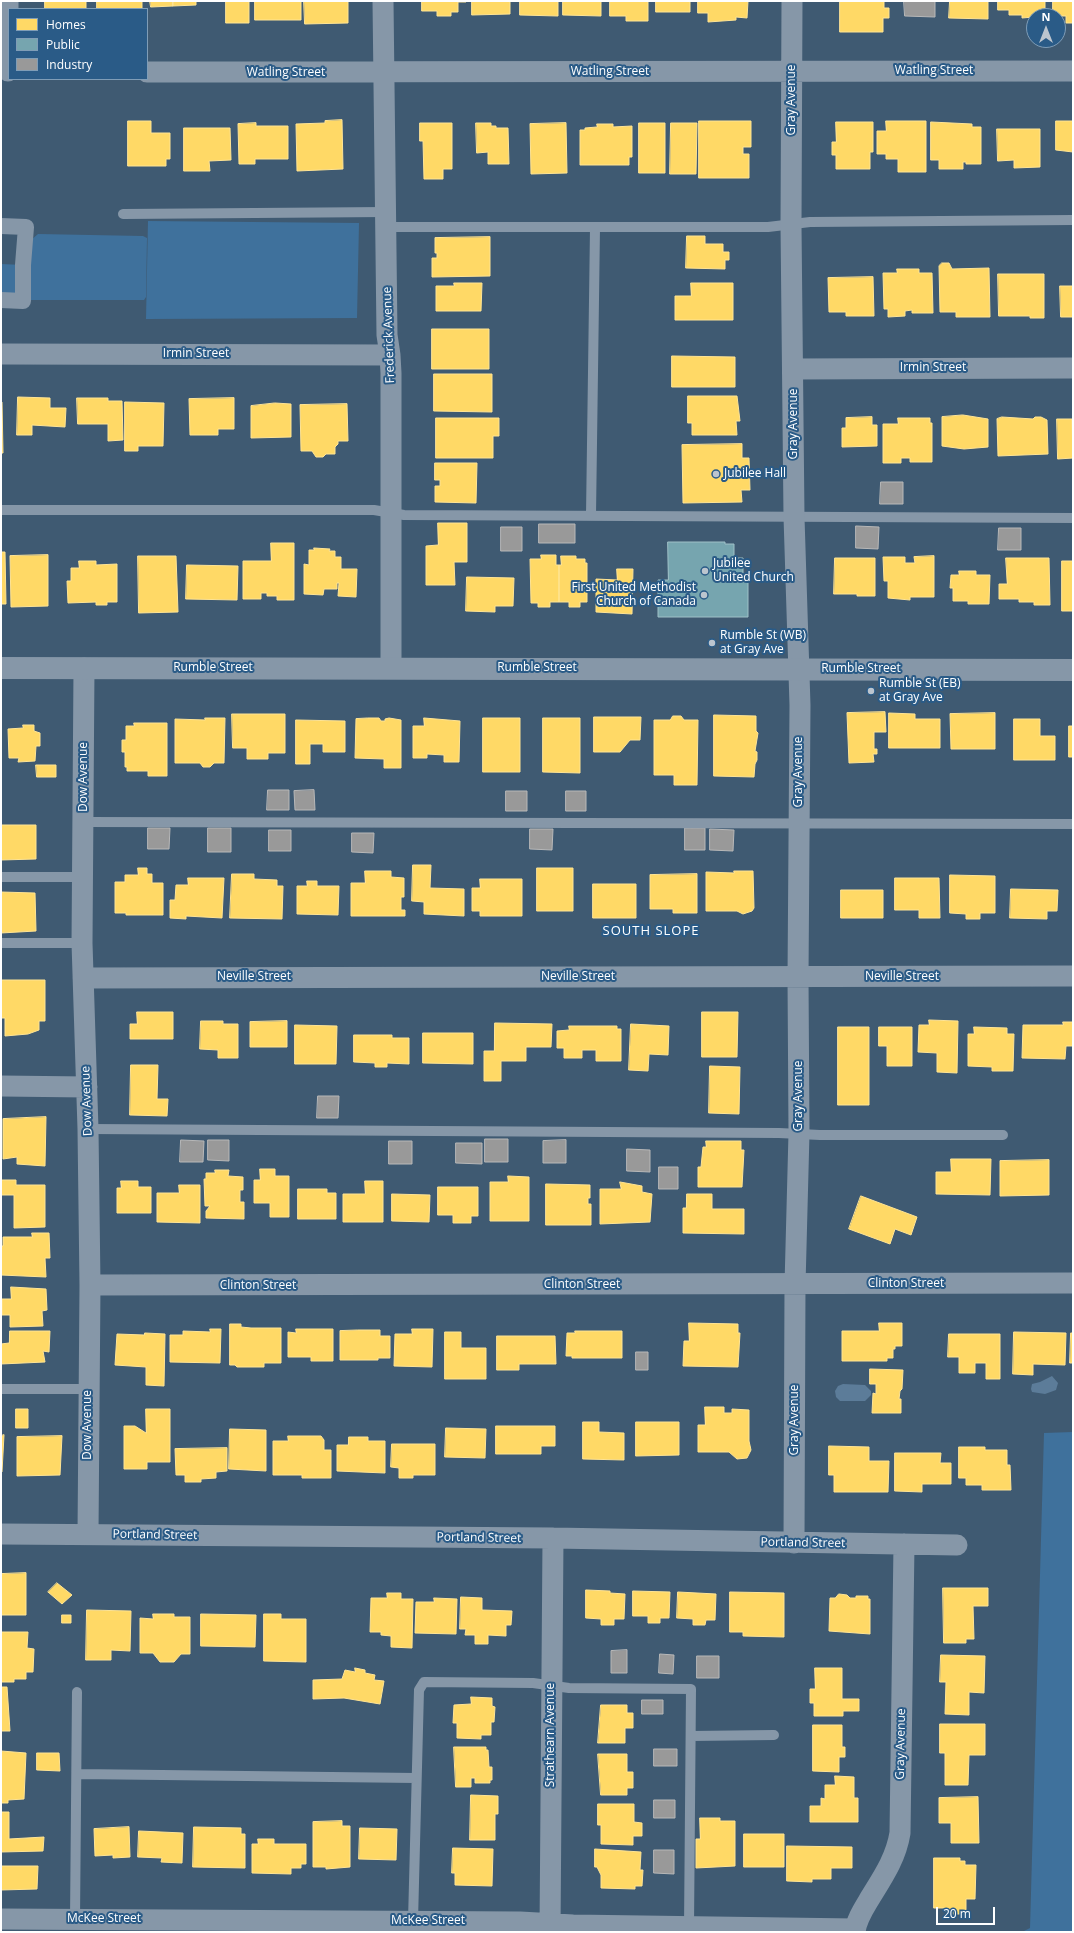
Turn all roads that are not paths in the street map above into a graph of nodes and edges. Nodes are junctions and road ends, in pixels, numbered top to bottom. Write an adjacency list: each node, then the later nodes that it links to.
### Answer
1 (8, 1): 4 (street)
2 (383, 1): 8 (street, Frederick Avenue)
3 (792, 1): 5 (street, Gray Avenue)
4 (6, 71)
5 (791, 71): 6 (street, Watling Street); 8 (street, Watling Street); 12 (street, Gray Avenue)
6 (1073, 71)
7 (148, 72): 8 (street, Watling Street)
8 (384, 73): 10 (street, Frederick Avenue)
9 (123, 214): 10 (lane)
10 (386, 220): 14 (lane); 17 (street, Frederick Avenue)
11 (1073, 220): 12 (lane)
12 (791, 225): 14 (lane); 19 (street, Gray Avenue)
13 (1, 226): 15 (street)
14 (595, 228): 22 (lane)
15 (1, 300)
16 (1, 354): 17 (street, Irmin Street)
17 (390, 355): 21 (street, Frederick Avenue)
18 (1073, 368): 19 (street, Irmin Street)
19 (793, 369): 23 (street, Gray Avenue)
20 (1, 510): 21 (lane)
21 (392, 514): 22 (lane); 27 (street, Frederick Avenue)
22 (591, 515): 23 (lane)
23 (794, 517): 24 (lane); 28 (street, Gray Avenue)
24 (1073, 518)
25 (1, 668): 26 (street, Rumble Street)
26 (84, 668): 27 (street, Rumble Street); 30 (street, Dow Avenue)
27 (391, 668): 28 (street, Rumble Street)
28 (798, 669): 29 (street, Rumble Street); 31 (street, Gray Avenue)
29 (1073, 670)
30 (84, 822): 31 (lane); 34 (street, Dow Avenue)
31 (799, 823): 32 (lane); 38 (street, Gray Avenue)
32 (1073, 824)
33 (1, 877): 34 (lane)
34 (83, 877): 36 (street, Dow Avenue)
35 (1, 943): 36 (lane)
36 (82, 943): 39 (street, Dow Avenue)
37 (1073, 976): 38 (street, Neville Street)
38 (798, 977): 39 (street, Neville Street); 43 (street, Gray Avenue)
39 (83, 978): 41 (street, Dow Avenue)
40 (1, 1086): 41 (street)
41 (87, 1087): 42 (street, Dow Avenue)
42 (88, 1129): 43 (lane); 46 (street, Dow Avenue)
43 (799, 1133): 44 (lane); 47 (street, Gray Avenue)
44 (1003, 1135)
45 (1073, 1283): 47 (street, Clinton Street)
46 (90, 1285): 47 (street, Clinton Street); 49 (street, Dow Avenue)
47 (795, 1285): 53 (street, Gray Avenue)
48 (1, 1389): 49 (lane)
49 (88, 1389): 51 (street, Dow Avenue)
50 (1, 1534): 51 (street, Portland Street)
51 (88, 1534): 52 (street, Portland Street)
52 (553, 1538): 53 (street, Portland Street); 56 (street, Strathearn Avenue)
53 (794, 1543): 54 (street, Portland Street)
54 (904, 1544): 55 (street, Portland Street); 69 (street, Gray Avenue)
55 (957, 1545)
56 (551, 1685): 59 (lane); 61 (lane); 67 (street, Strathearn Avenue)
57 (77, 1692): 60 (lane)
58 (774, 1735): 59 (lane)
59 (691, 1736): 66 (lane)
60 (77, 1774): 61 (lane); 63 (lane)
61 (416, 1778): 64 (lane)
62 (1, 1919): 63 (street, McKee Street)
63 (75, 1919): 65 (street, McKee Street)
64 (413, 1921): 65 (street, McKee Street); 67 (street, McKee Street)
65 (376, 1927)
66 (689, 1927): 67 (street, McKee Street); 68 (street, McKee Street)
67 (550, 1928)
68 (718, 1930): 69 (street, McKee Street)
69 (855, 1930)

